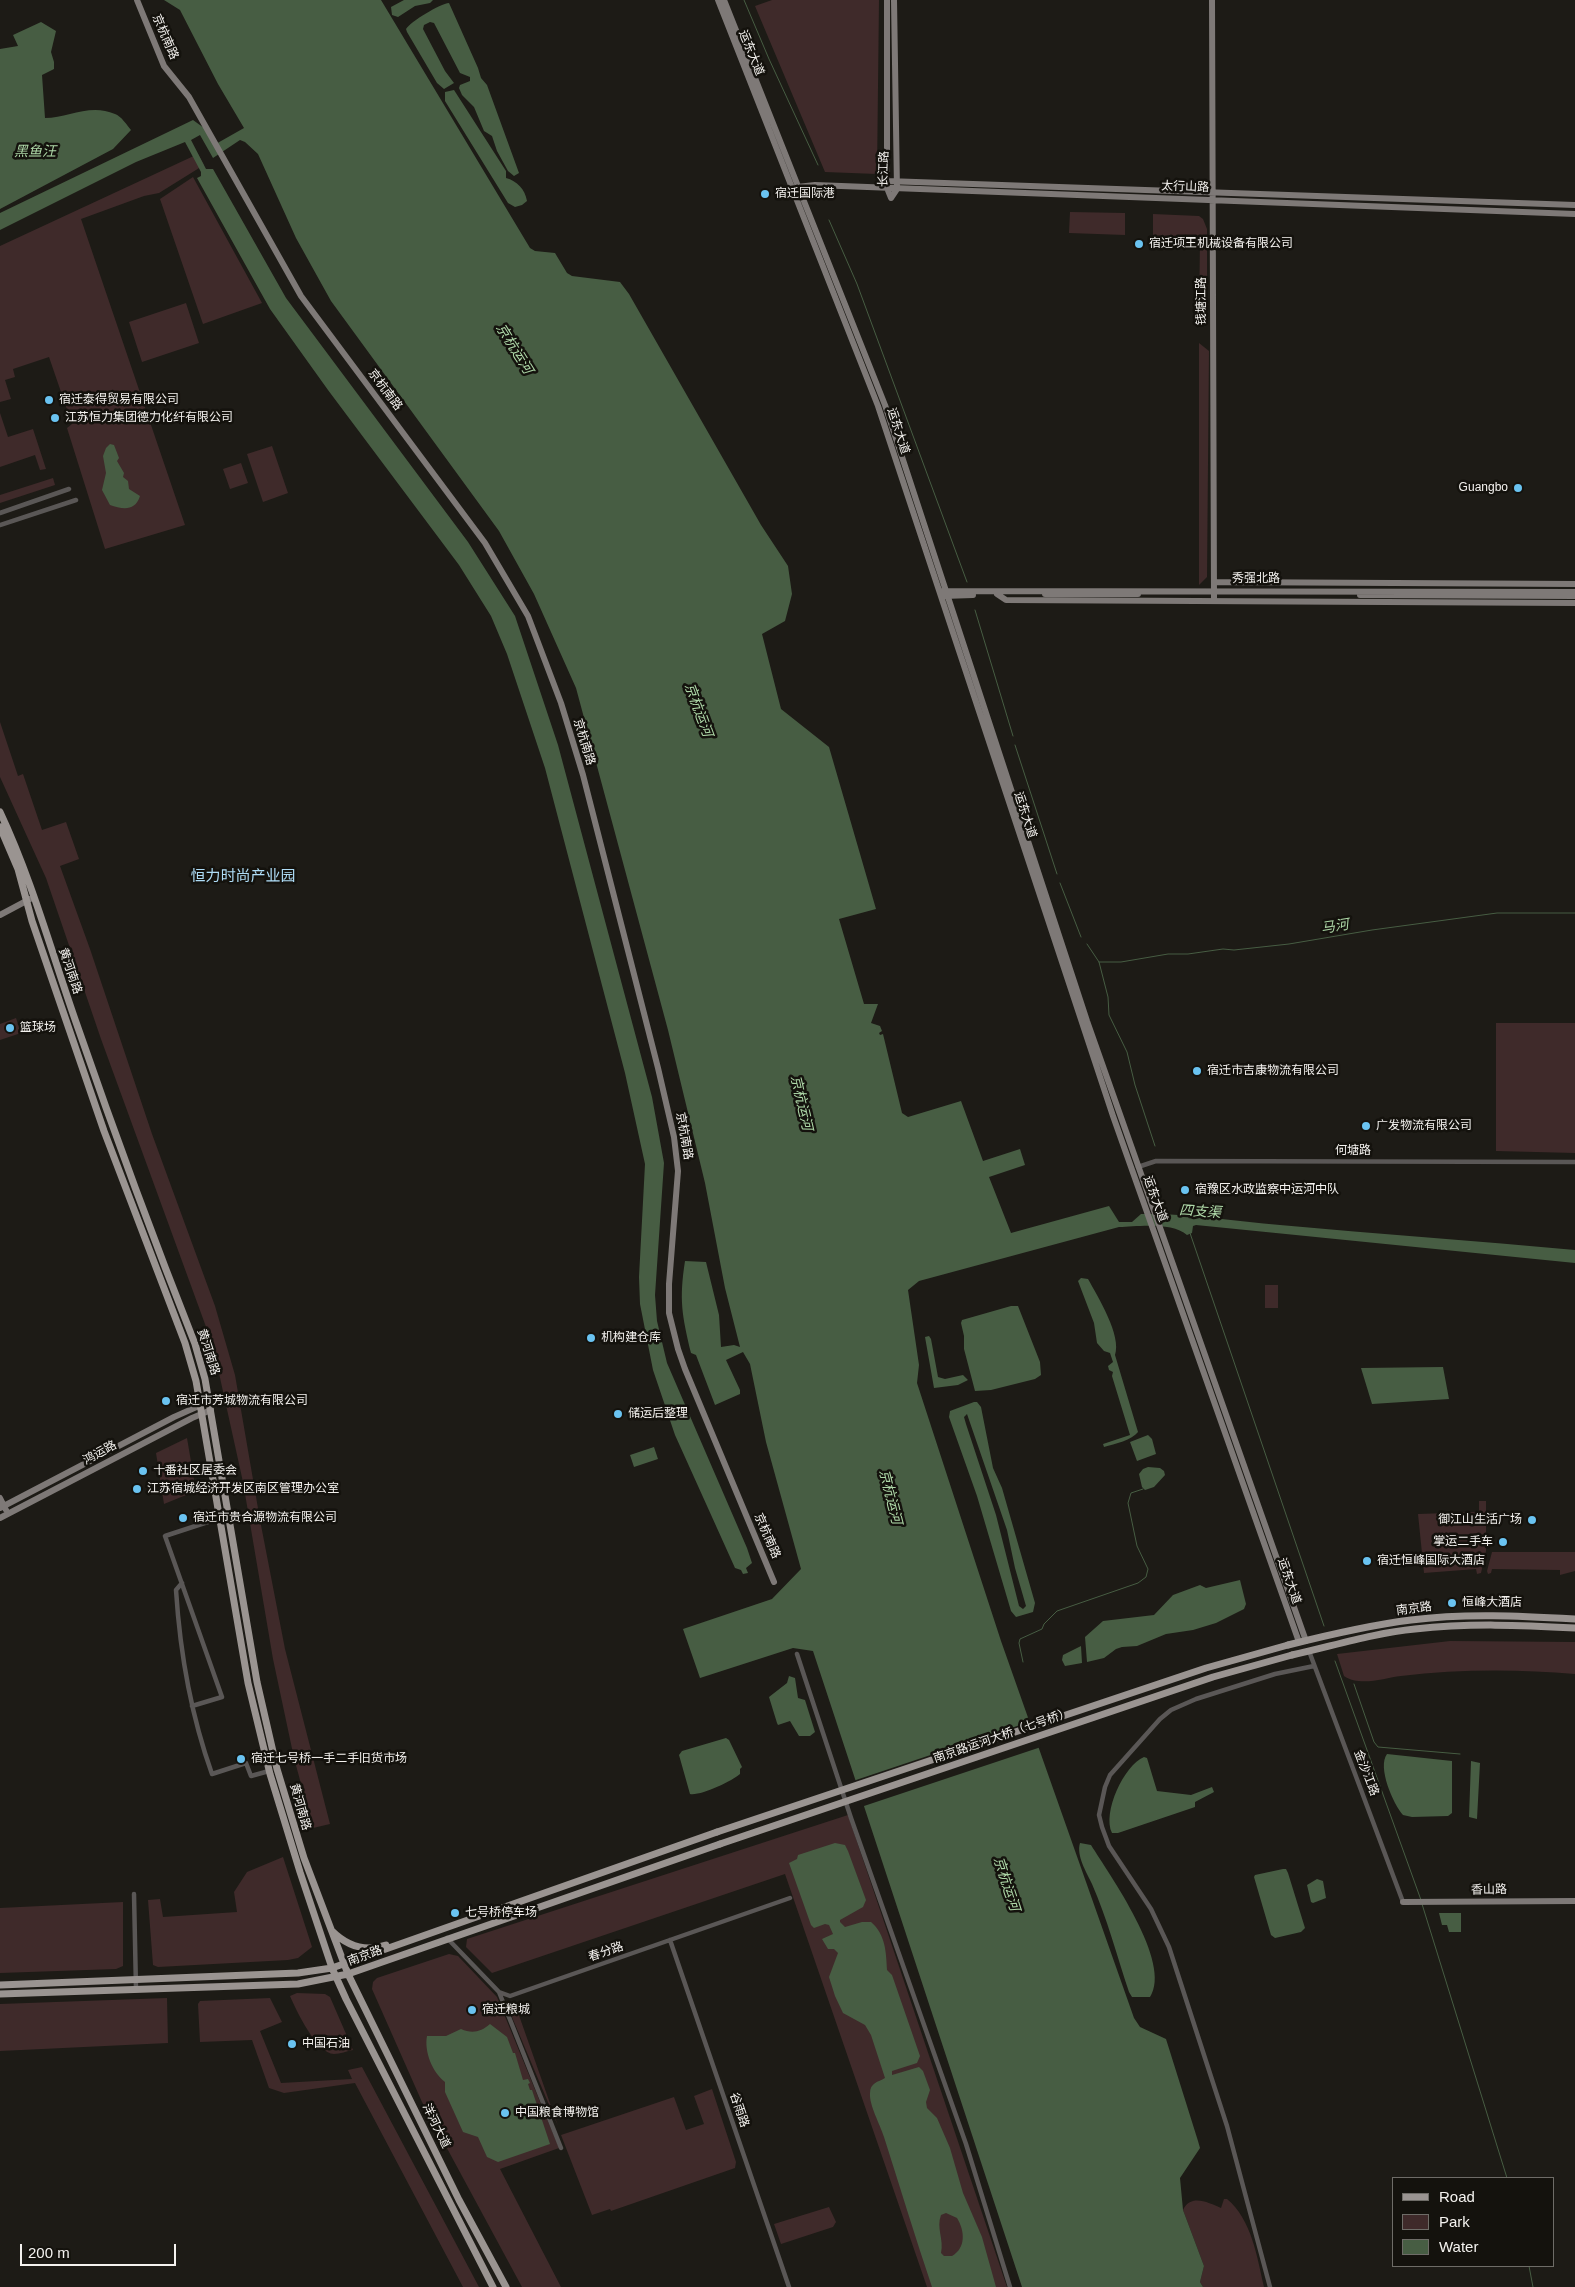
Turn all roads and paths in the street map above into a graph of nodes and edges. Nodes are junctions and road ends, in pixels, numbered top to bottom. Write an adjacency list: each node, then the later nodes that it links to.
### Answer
1 (137, 0): 40 (street, 京杭南路)
2 (718, 0): 9 (street, 运东大道)
3 (724, 0): 9 (street, 运东大道)
4 (888, 0): 8 (street, 长江路)
5 (894, 0): 7 (street, 长江路)
6 (1212, 0): 11 (street, 钱塘江路)
7 (896, 181): 8 (street, 太行山路); 10 (street, 长江路); 11 (street, 太行山路)
8 (887, 185): 9 (street, 太行山路); 10 (street, 长江路)
9 (796, 187): 21 (street, 运东大道)
10 (897, 189): 11 (street, 太行山路)
11 (1213, 196): 12 (street, 太行山路); 13 (street, 太行山路); 19 (street, 钱塘江路)
12 (1575, 205)
13 (1575, 214)
14 (69, 489): 16 (street)
15 (76, 500): 17 (street)
16 (0, 513)
17 (0, 525)
18 (1575, 584): 19 (street)
19 (1214, 592): 20 (street, 秀强北路); 21 (street, 秀强北路); 21 (street, 秀强北路); 22 (street, 秀强北路); 23 (street)
20 (1575, 592)
21 (942, 593): 29 (street, 运东大道)
22 (1575, 596)
23 (1575, 603)
24 (0, 812): 26 (main road, 黄河南路)
25 (0, 827): 26 (main road, 黄河南路)
26 (31, 899): 27 (street); 31 (main road, 黄河南路); 32 (main road, 黄河南路)
27 (0, 915)
28 (1575, 1162): 29 (street, 何塘路)
29 (1135, 1168): 30 (street, 运东大道); 30 (street, 运东大道)
30 (1160, 1240): 44 (street, 运东大道)
31 (210, 1401): 32 (street, 鸿运路); 33 (main road, 黄河南路)
32 (202, 1404): 34 (main road, 黄河南路); 36 (street, 鸿运路)
33 (211, 1410): 34 (street, 鸿运路); 59 (main road, 黄河南路)
34 (203, 1413): 37 (street, 鸿运路); 39 (main road, 黄河南路)
35 (0, 1498): 36 (street)
36 (2, 1507): 37 (street)
37 (8, 1514): 38 (street, 鸿运路)
38 (0, 1518)
39 (220, 1518): 41 (street); 51 (main road, 黄河南路)
40 (774, 1582)
41 (182, 1583): 50 (street); 50 (street)
42 (1575, 1619): 44 (main road, 南京路)
43 (1575, 1628): 46 (main road, 南京路)
44 (1302, 1642): 45 (main road, 南京路)
45 (1288, 1645): 52 (main road, 南京路运河大桥（七号桥）, bridge)
46 (1309, 1651): 48 (main road, 南京路); 49 (street, 金沙江路)
47 (797, 1654): 77 (street)
48 (1292, 1655): 53 (main road, 南京路运河大桥（七号桥）, bridge)
49 (1314, 1666): 57 (street, 金沙江路); 78 (street)
50 (192, 1706): 51 (street)
51 (269, 1771): 63 (main road, 黄河南路)
52 (717, 1832): 58 (main road, 南京路)
53 (720, 1844): 60 (main road, 南京路)
54 (134, 1894): 66 (street)
55 (790, 1898): 61 (street, 春分路)
56 (1575, 1901): 57 (street, 香山路)
57 (1403, 1902)
58 (456, 1925): 59 (main road); 62 (main road, 南京路)
59 (330, 1930): 62 (main road, 黄河南路)
60 (448, 1938): 64 (main road, 南京路); 69 (street)
61 (670, 1940): 71 (street, 春分路); 76 (street, 谷雨路)
62 (344, 1965): 63 (main road, 南京路); 64 (main road, 黄河南路)
63 (332, 1968): 65 (main road, 黄河南路); 66 (main road, 南京路)
64 (348, 1974): 65 (main road, 南京路); 75 (main road, 洋河大道)
65 (336, 1977): 68 (main road, 南京路); 74 (main road, 洋河大道)
66 (136, 1980): 67 (main road, 南京路); 68 (street)
67 (0, 1985)
68 (136, 1989): 70 (main road, 南京路)
69 (499, 1992): 71 (street); 72 (street)
70 (0, 1994)
71 (510, 1996): 72 (street)
72 (506, 2010): 73 (street)
73 (561, 2148)
74 (493, 2287)
75 (506, 2287)
76 (789, 2287)
77 (1010, 2287)
78 (1270, 2287)

